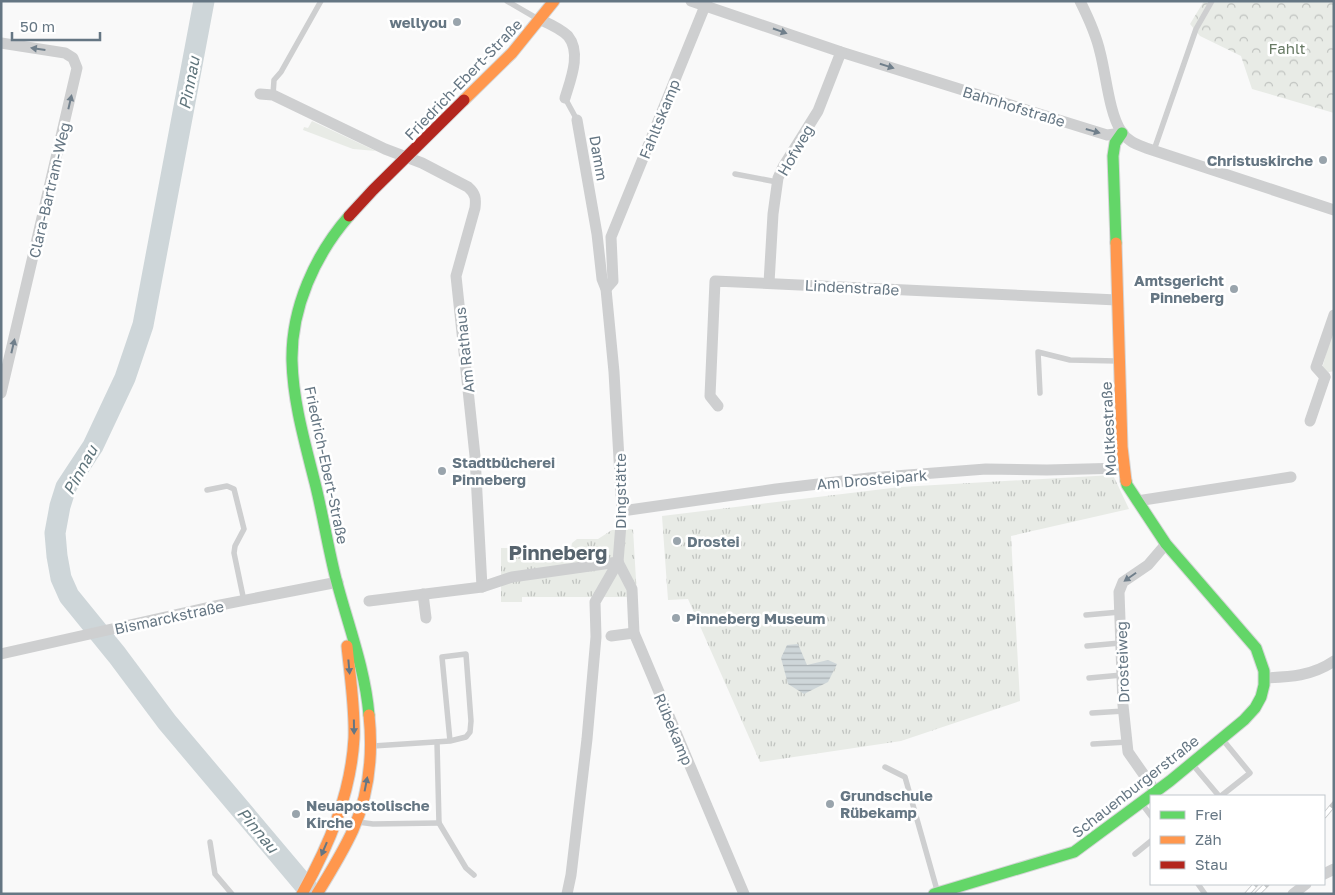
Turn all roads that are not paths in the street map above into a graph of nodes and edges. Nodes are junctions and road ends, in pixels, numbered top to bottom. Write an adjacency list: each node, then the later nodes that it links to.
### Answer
1 (321, 1): 12 (lane)
2 (507, 1): 8 (lane)
3 (554, 1): 8 (main road)
4 (691, 1): 7 (street, Bahnhofstraße)
5 (1080, 1): 15 (street)
6 (1212, 1): 16 (lane)
7 (706, 4): 10 (street, Bahnhofstraße, one-way to 10); 22 (street, Fahltskamp)
8 (540, 20): 13 (street); 17 (main road, Friedrich-Ebert-Straße)
9 (1, 43): 30 (street, Clara-Bartram-Weg, one-way to 9)
10 (841, 52): 15 (street, Bahnhofstraße, one-way to 15); 19 (street, Hofweg)
11 (260, 94): 12 (street, Friedrich-Ebert-Straße)
12 (274, 95): 17 (street, Friedrich-Ebert-Straße)
13 (565, 98): 14 (lane)
14 (577, 120): 20 (street, Damm)
15 (1122, 133): 16 (street, Bahnhofstraße); 26 (main road, Moltkestraße)
16 (1154, 150): 21 (street, Bahnhofstraße)
17 (406, 158): 41 (main road, Friedrich-Ebert-Straße); 42 (street, Am Rathaus)
18 (735, 174): 19 (lane)
19 (777, 182): 24 (street, Hofweg)
20 (586, 202): 23 (street, Dingstätte)
21 (1334, 210)
22 (611, 237): 23 (street, Fahltskamp); 25 (street, Fahltskamp)
23 (599, 255): 25 (street, Dingstätte)
24 (770, 283): 26 (street, Lindenstraße); 32 (street, Lindenstraße)
25 (600, 288): 38 (street, Dingstätte)
26 (1117, 300): 28 (main road, Moltkestraße)
27 (1334, 315): 29 (street)
28 (1120, 361): 31 (lane); 34 (main road, Moltkestraße)
29 (1329, 376): 33 (street)
30 (1, 393)
31 (1040, 393)
32 (718, 406)
33 (1310, 420)
34 (1124, 468): 37 (main road, Moltkestraße); 38 (street, Am Drosteipark)
35 (1290, 477): 37 (street)
36 (207, 490): 44 (lane)
37 (1136, 501): 39 (main road, Moltkestraße)
38 (622, 511): 40 (street, Dingstätte)
39 (1166, 544): 47 (street, Drosteiweg, one-way to 47); 58 (main road, Moltkestraße)
40 (618, 562): 42 (street); 50 (street, Rübekamp); 51 (street, Dingstätte)
41 (338, 582): 44 (street, Bismarckstraße); 46 (main road, Friedrich-Ebert-Straße)
42 (482, 587): 43 (street)
43 (423, 594): 45 (street); 49 (street)
44 (244, 601): 54 (street, Bismarckstraße)
45 (369, 601)
46 (343, 604): 59 (main road, Friedrich-Ebert-Straße, one-way to 59); 60 (main road, Friedrich-Ebert-Straße)
47 (1120, 612): 48 (lane); 52 (street, Drosteiweg)
48 (1086, 615)
49 (426, 618)
50 (634, 633): 51 (street); 91 (street, Rübekamp)
51 (604, 637): 90 (street, Dingstätte)
52 (1120, 643): 53 (lane); 56 (street, Drosteiweg)
53 (1087, 646)
54 (1, 654)
55 (1334, 661): 58 (street)
56 (1122, 675): 57 (lane); 61 (street, Drosteiweg)
57 (1089, 678)
58 (1265, 678): 63 (main road, Schauenburgerstraße)
59 (351, 686): 60 (main road); 76 (main road, Friedrich-Ebert-Straße, one-way to 76)
60 (368, 700): 68 (main road, Friedrich-Ebert-Straße)
61 (1124, 711): 62 (lane); 66 (street, Drosteiweg)
62 (1092, 713)
63 (1222, 738): 69 (main road, Schauenburgerstraße); 74 (lane)
64 (450, 741): 64 (lane); 65 (lane)
65 (437, 742): 68 (lane); 80 (lane)
66 (1127, 742): 67 (lane); 71 (street, Drosteiweg)
67 (1093, 744)
68 (370, 746): 79 (main road, Friedrich-Ebert-Straße, one-way to 68)
69 (1192, 763): 71 (main road, Schauenburgerstraße); 73 (lane)
70 (885, 767): 86 (lane)
71 (1156, 792): 72 (main road, Schauenburgerstraße)
72 (1152, 795)
73 (1219, 795)
74 (1221, 795)
75 (1150, 796): 77 (main road, Schauenburgerstraße)
76 (344, 798): 79 (main road); 88 (main road, Friedrich-Ebert-Straße, one-way to 88)
77 (1141, 803): 78 (lane); 86 (main road, Schauenburgerstraße)
78 (1150, 815)
79 (355, 822): 80 (lane); 89 (main road, Friedrich-Ebert-Straße)
80 (438, 823): 84 (lane)
81 (210, 842): 87 (lane)
82 (1150, 842): 83 (lane)
83 (1135, 854)
84 (474, 875)
85 (1305, 885): 92 (street)
86 (936, 893)
87 (232, 894)
88 (302, 894)
89 (317, 894)
90 (567, 894)
91 (744, 894)
92 (1293, 894)

